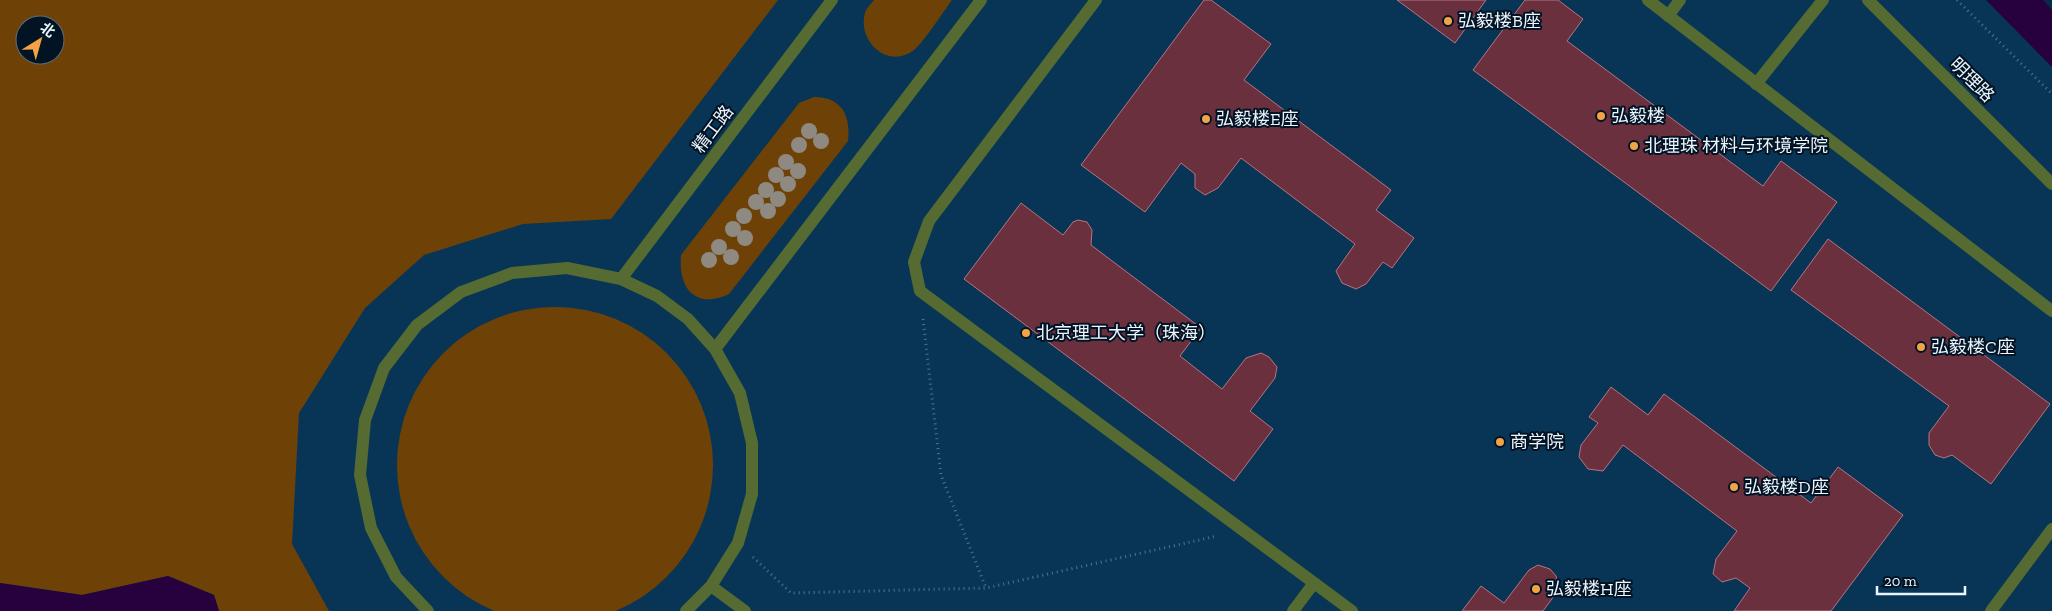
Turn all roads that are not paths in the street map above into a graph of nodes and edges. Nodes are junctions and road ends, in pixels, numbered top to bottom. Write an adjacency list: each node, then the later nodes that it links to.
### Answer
1 (832, 0): 11 (street, 精工路)
2 (981, 0): 13 (street)
3 (1096, 0): 15 (street)
4 (1648, 0): 8 (street)
5 (1680, 0): 8 (street)
6 (1823, 0): 9 (street)
7 (1868, 0): 10 (street, 明理路)
8 (1668, 16): 9 (street)
9 (1756, 84): 12 (street)
10 (2052, 184)
11 (621, 279): 13 (street); 17 (street)
12 (2052, 311)
13 (715, 349): 16 (street)
14 (2052, 529): 22 (street)
15 (1314, 583): 20 (street); 21 (street)
16 (712, 586): 18 (street); 19 (street)
17 (428, 611)
18 (686, 611)
19 (745, 611)
20 (1293, 611)
21 (1352, 611)
22 (1991, 611)

